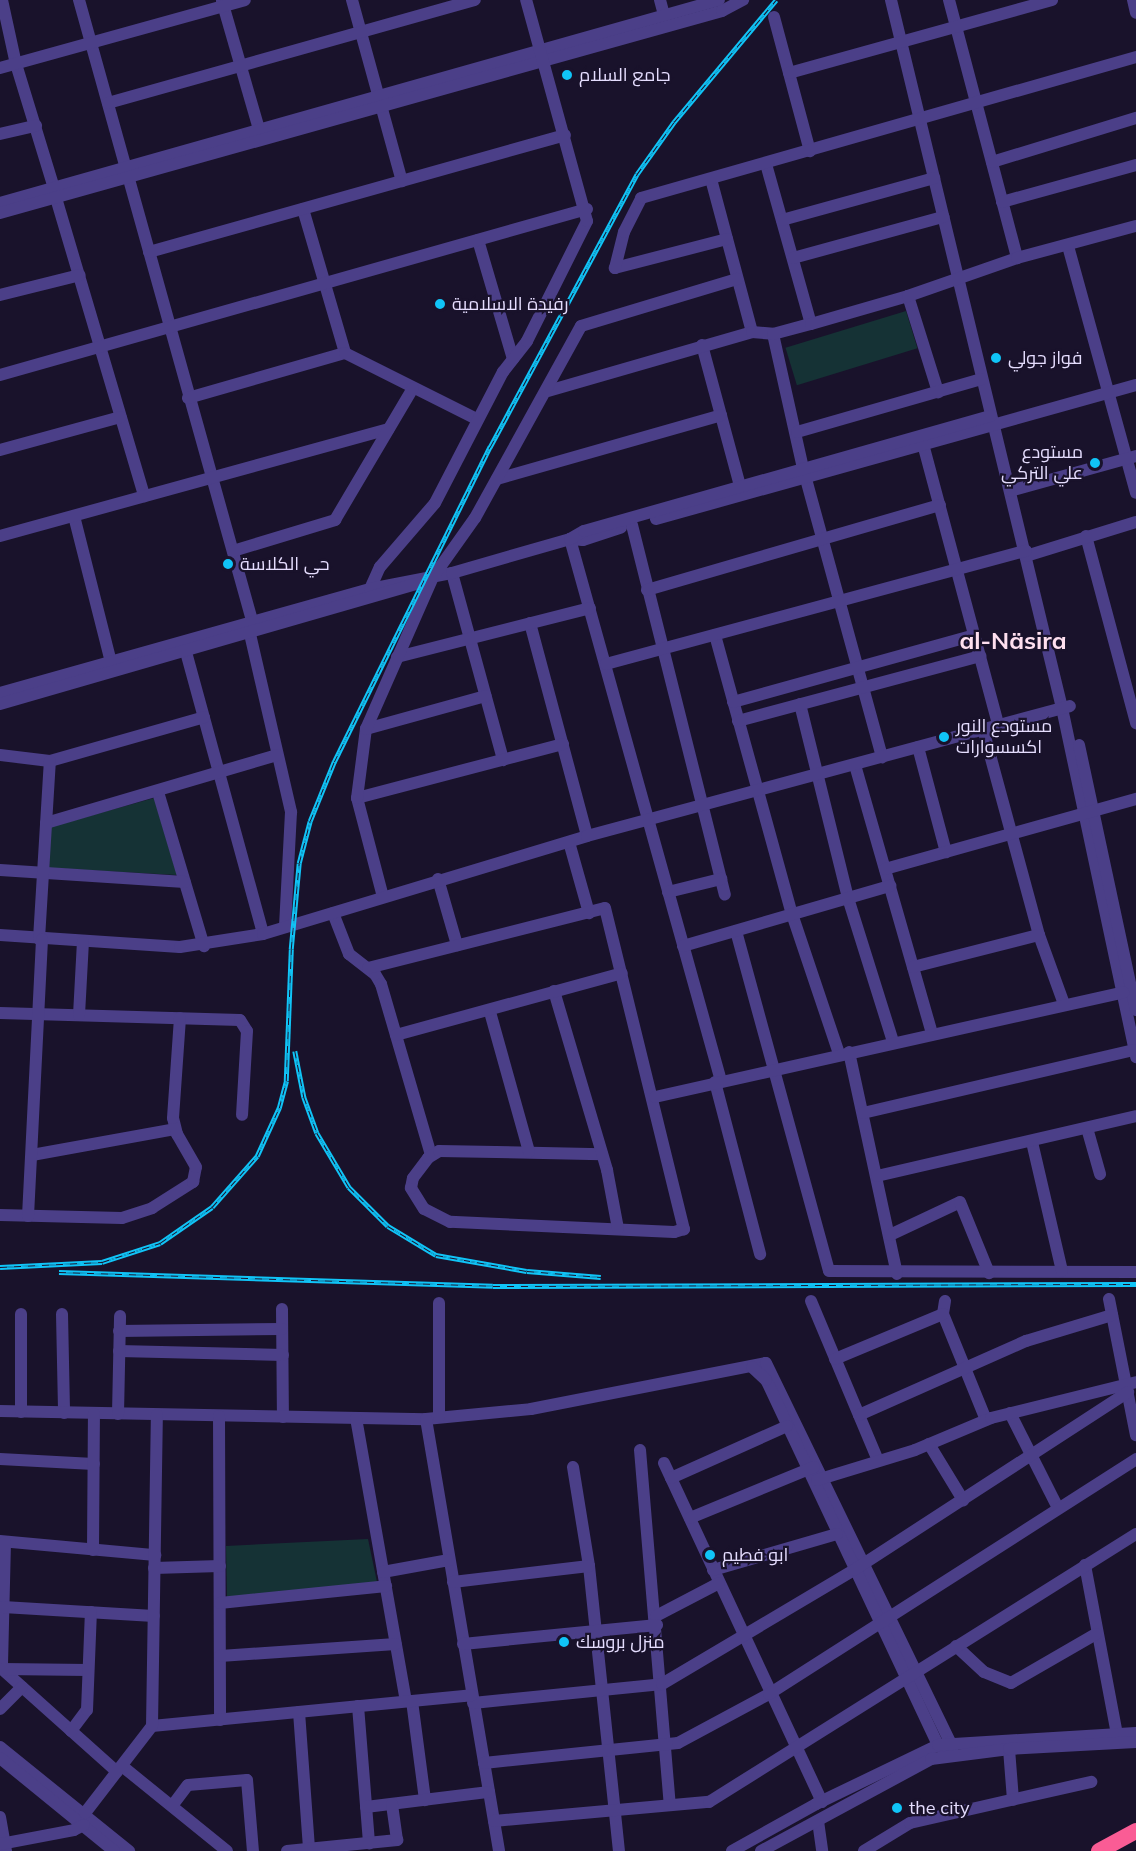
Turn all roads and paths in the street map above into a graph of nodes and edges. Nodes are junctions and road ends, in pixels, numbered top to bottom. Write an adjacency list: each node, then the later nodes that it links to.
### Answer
1 (2, 0): 24 (street)
2 (79, 0): 21 (street)
3 (245, 0): 14 (street)
4 (352, 0): 19 (street)
5 (475, 0): 19 (street)
6 (526, 0): 22 (street)
7 (660, 0): 16 (street)
8 (719, 0): 16 (street)
9 (743, 0): 22 (street)
10 (891, 0): 20 (street)
11 (949, 0): 18 (street)
12 (1052, 0): 18 (street)
13 (1133, 0): 15 (street)
14 (223, 3): 21 (street); 25 (street)
15 (1136, 13)
16 (664, 15): 22 (street)
17 (774, 17): 27 (street)
18 (956, 28): 20 (street); 30 (street)
19 (361, 32): 25 (street); 28 (street)
20 (901, 42): 27 (street); 32 (street)
21 (91, 43): 24 (street); 29 (street)
22 (542, 56): 28 (street); 36 (street)
23 (1136, 57): 30 (street)
24 (16, 64): 26 (street); 33 (street)
25 (241, 66): 29 (street); 34 (street)
26 (0, 68)
27 (789, 73): 37 (street)
28 (380, 101): 34 (street); 41 (street); 44 (street)
29 (108, 103): 41 (street)
30 (977, 105): 32 (street); 38 (street)
31 (1136, 118): 38 (street)
32 (920, 120): 37 (street); 42 (street)
33 (36, 126): 35 (street); 45 (street)
34 (259, 129): 41 (street)
35 (0, 134)
36 (565, 135): 44 (street); 49 (street)
37 (810, 151): 39 (street)
38 (992, 162): 46 (street)
39 (766, 164): 43 (street); 52 (street)
40 (1136, 165): 46 (street)
41 (128, 173): 45 (street); 57 (street)
42 (934, 178): 51 (street); 52 (street)
43 (711, 179): 54 (street); 54 (street)
44 (402, 181): 48 (street)
45 (55, 193): 47 (street); 50 (street); 60 (street)
46 (1002, 202): 59 (street)
47 (0, 203)
48 (303, 209): 57 (street); 63 (street)
49 (587, 209): 55 (street); 73 (street)
50 (0, 213)
51 (943, 217): 58 (street); 62 (street)
52 (782, 220): 58 (street)
53 (1136, 226): 56 (street)
54 (727, 239): 61 (street)
55 (478, 240): 63 (street); 73 (street)
56 (1068, 246): 59 (street); 80 (street)
57 (149, 252): 67 (street)
58 (793, 258): 66 (street)
59 (1017, 258): 62 (street)
60 (80, 274): 64 (street); 71 (street)
61 (737, 279): 68 (street); 78 (street)
62 (958, 279): 65 (street); 75 (street)
63 (325, 283): 67 (street); 72 (street)
64 (0, 295)
65 (908, 296): 66 (street); 79 (street)
66 (811, 324): 69 (street)
67 (168, 327): 71 (street); 81 (street)
68 (752, 332): 69 (street); 70 (street)
69 (772, 334): 87 (street)
70 (702, 345): 78 (street); 82 (street)
71 (101, 346): 74 (street); 83 (street)
72 (345, 353): 77 (street); 81 (street)
73 (513, 359): 84 (street)
74 (0, 375)
75 (982, 379): 79 (street); 85 (street)
76 (1136, 385): 80 (street)
77 (413, 388): 84 (street); 86 (street)
78 (548, 391): 93 (street)
79 (938, 392): 87 (street)
80 (1110, 393): 85 (street); 90 (street)
81 (188, 398): 92 (street)
82 (721, 415): 93 (street); 94 (street)
83 (121, 417): 89 (street); 97 (street)
84 (477, 419): 111 (street)
85 (992, 421): 88 (street); 91 (street); 95 (street)
86 (389, 429): 92 (street); 106 (street)
87 (797, 432): 91 (street)
88 (924, 444): 91 (street); 98 (street)
89 (0, 450)
90 (1131, 457): 95 (street); 96 (street)
91 (805, 472): 94 (street); 104 (street)
92 (211, 477): 97 (street); 106 (street)
93 (496, 479): 110 (street)
94 (742, 490): 101 (street); 105 (street)
95 (1010, 491): 107 (street)
96 (1136, 493)
97 (144, 496): 99 (street)
98 (940, 505): 104 (street); 108 (street)
99 (74, 516): 102 (street); 124 (street)
100 (1136, 522): 103 (street)
101 (632, 525): 105 (street); 112 (street)
102 (0, 536)
103 (1086, 536): 107 (street); 136 (street)
104 (822, 538): 112 (street); 113 (street)
105 (570, 539): 109 (street); 114 (street)
106 (233, 551): 116 (street)
107 (1026, 554): 108 (street); 133 (street)
108 (957, 570): 113 (street); 118 (street)
109 (452, 573): 110 (street); 119 (street)
110 (433, 577): 111 (street); 116 (street); 123 (street)
111 (370, 590): 116 (street)
112 (647, 590): 120 (street)
113 (840, 601): 117 (street); 126 (street)
114 (590, 608): 115 (street); 125 (street)
115 (530, 623): 119 (street); 140 (street)
116 (251, 629): 121 (street); 124 (street); 143 (street)
117 (715, 634): 120 (street); 130 (street)
118 (975, 635): 122 (street); 126 (street)
119 (470, 638): 123 (street); 129 (street)
120 (662, 649): 125 (street); 154 (street)
121 (186, 652): 131 (street); 134 (street)
122 (980, 656): 127 (street); 137 (street)
123 (397, 657): 138 (street)
124 (111, 662): 128 (street)
125 (606, 664): 156 (street)
126 (858, 669): 127 (street); 130 (street)
127 (863, 687): 132 (street); 144 (street)
128 (0, 693)
129 (486, 696): 138 (street); 145 (street)
130 (733, 702): 135 (street)
131 (0, 704)
132 (800, 705): 135 (street); 149 (street)
133 (1066, 707): 137 (street); 155 (street)
134 (204, 717): 146 (street); 148 (street)
135 (738, 721): 150 (street)
136 (1136, 723)
137 (999, 724): 139 (street)
138 (366, 729): 152 (street)
139 (983, 729): 141 (street); 158 (street)
140 (563, 744): 145 (street); 159 (street)
141 (918, 747): 144 (street); 161 (street)
142 (0, 755): 146 (street)
143 (277, 755): 148 (street); 176 (street)
144 (882, 757): 147 (street)
145 (503, 760): 152 (street)
146 (50, 761): 157 (street)
147 (855, 765): 149 (street); 162 (street)
148 (219, 774): 151 (street); 178 (street)
149 (815, 775): 150 (street); 172 (street)
150 (756, 791): 154 (street); 175 (street)
151 (158, 792): 157 (street); 167 (street)
152 (357, 798): 171 (street)
153 (1136, 799): 155 (street)
154 (703, 806): 156 (street); 166 (street)
155 (1091, 811): 158 (street); 190 (street); 192 (street)
156 (648, 821): 159 (street); 169 (street)
157 (46, 824): 164 (street)
158 (1011, 834): 161 (street); 180 (street)
159 (587, 836): 160 (street)
160 (568, 842): 165 (street); 174 (street)
161 (946, 852): 162 (street)
162 (885, 869): 168 (street)
163 (0, 870): 164 (street)
164 (43, 873): 167 (street); 181 (street)
165 (438, 879): 171 (street); 183 (street)
166 (722, 879): 169 (street); 170 (street)
167 (185, 882): 184 (street)
168 (890, 886): 172 (street); 186 (street)
169 (668, 892): 185 (street)
170 (725, 894)
171 (383, 897): 173 (street)
172 (848, 898): 175 (street); 201 (street)
173 (333, 913): 176 (street); 187 (street)
174 (589, 913): 183 (street); 188 (street)
175 (792, 914): 177 (street); 202 (street)
176 (285, 927): 178 (street)
177 (736, 931): 185 (street); 204 (street)
178 (262, 934): 184 (street)
179 (0, 935): 181 (street)
180 (1039, 935): 186 (street); 191 (street)
181 (41, 939): 182 (street); 195 (street)
182 (83, 942): 184 (street); 196 (street)
183 (457, 945): 187 (street)
184 (204, 946)
185 (683, 946): 205 (street)
186 (913, 967): 199 (street)
187 (368, 968): 200 (street)
188 (622, 973): 189 (street); 206 (street)
189 (554, 991): 193 (street); 214 (street)
190 (1123, 992): 191 (street); 192 (street)
191 (1064, 1004): 199 (street)
192 (1133, 1008): 198 (street)
193 (490, 1012): 200 (street); 213 (street)
194 (0, 1013): 195 (street)
195 (39, 1014): 196 (street); 215 (street)
196 (79, 1015): 197 (street)
197 (180, 1018): 208 (street); 211 (street)
198 (1133, 1028): 203 (street)
199 (932, 1034): 201 (street)
200 (396, 1035): 216 (street)
201 (893, 1042): 202 (street)
202 (844, 1053): 204 (street); 207 (street)
203 (1135, 1053): 207 (street)
204 (776, 1069): 205 (street); 227 (street)
205 (718, 1082): 206 (street); 223 (street)
206 (655, 1097): 221 (street)
207 (863, 1113): 218 (street)
208 (242, 1115)
209 (1136, 1116): 210 (street)
210 (1087, 1128): 212 (street); 217 (street)
211 (175, 1129): 215 (street); 220 (street)
212 (1032, 1142): 218 (street); 224 (street)
213 (529, 1152): 214 (street); 216 (street)
214 (602, 1154): 221 (street)
215 (32, 1155): 220 (street)
216 (431, 1155): 221 (street)
217 (1100, 1173)
218 (877, 1176): 222 (street)
219 (0, 1215): 220 (street)
220 (28, 1216)
221 (618, 1229)
222 (890, 1235): 226 (street); 227 (street)
223 (760, 1254)
224 (1062, 1271): 225 (street); 226 (street)
225 (1136, 1272)
226 (989, 1273): 227 (street)
227 (897, 1274)
228 (1109, 1299): 234 (street)
229 (810, 1301): 240 (street)
230 (439, 1302): 255 (street)
231 (282, 1309): 236 (street)
232 (21, 1314): 245 (street)
233 (62, 1314): 246 (street)
234 (1112, 1315): 242 (street); 243 (street)
235 (120, 1316): 237 (street)
236 (282, 1329): 237 (street); 239 (street)
237 (119, 1331): 238 (street)
238 (119, 1351): 239 (street); 249 (street)
239 (283, 1355): 253 (street)
240 (835, 1359): 242 (street); 251 (street)
241 (752, 1367): 255 (street); 257 (street); 268 (street)
242 (965, 1368): 251 (street); 256 (street)
243 (1130, 1386): 247 (street); 258 (street); 261 (street)
244 (0, 1411): 245 (street)
245 (21, 1412): 246 (street)
246 (64, 1413): 248 (street)
247 (1011, 1413): 256 (street); 261 (street)
248 (94, 1414): 249 (street); 266 (street)
249 (118, 1414): 250 (street)
250 (157, 1415): 252 (street); 278 (street)
251 (859, 1415): 264 (street)
252 (219, 1416): 253 (street); 280 (street)
253 (283, 1417): 254 (street)
254 (357, 1418): 255 (street); 284 (street)
255 (432, 1418): 277 (street)
256 (986, 1420): 259 (street)
257 (787, 1426): 268 (street); 269 (street)
258 (1136, 1435)
259 (929, 1444): 264 (street); 270 (street)
260 (640, 1450): 293 (street)
261 (1032, 1455): 270 (street); 271 (street)
262 (0, 1459): 266 (street)
263 (1136, 1459): 271 (street)
264 (878, 1460): 268 (street)
265 (664, 1463): 269 (street)
266 (94, 1464): 276 (street)
267 (573, 1467): 281 (street)
268 (815, 1474): 272 (street); 273 (street); 282 (street)
269 (671, 1478): 272 (street)
270 (963, 1500): 282 (street)
271 (1058, 1508): 292 (street)
272 (690, 1518): 283 (street)
273 (837, 1534): 282 (street); 283 (street)
274 (1136, 1534): 279 (street)
275 (2, 1541): 276 (street); 289 (street)
276 (93, 1550): 278 (street)
277 (449, 1560): 284 (street); 285 (street)
278 (154, 1562): 280 (street); 291 (street)
279 (1085, 1565): 295 (street); 299 (street)
280 (220, 1566): 288 (street)
281 (590, 1566): 285 (street); 294 (street)
282 (859, 1566): 292 (street); 296 (street)
283 (713, 1570): 286 (street)
284 (383, 1572): 287 (street)
285 (453, 1582): 298 (street)
286 (719, 1583): 293 (street); 296 (street)
287 (386, 1586): 288 (street); 297 (street)
288 (220, 1603): 300 (street)
289 (3, 1607): 290 (street); 301 (street)
290 (91, 1612): 291 (street); 302 (street)
291 (154, 1616): 315 (street)
292 (884, 1618): 303 (street); 304 (street); 308 (street)
293 (656, 1620): 294 (street); 305 (street)
294 (596, 1630): 298 (street); 307 (street)
295 (1096, 1634): 299 (street); 318 (street)
296 (743, 1635): 305 (street); 308 (street)
297 (396, 1644): 300 (street); 310 (street)
298 (463, 1644): 309 (street)
299 (956, 1646): 303 (street)
300 (220, 1656): 314 (street)
301 (2, 1669): 302 (street); 306 (street)
302 (88, 1670): 316 (street)
303 (916, 1671): 304 (street); 322 (street)
304 (906, 1680): 322 (street); 323 (street)
305 (662, 1684): 307 (street); 320 (street)
306 (22, 1687): 312 (street); 316 (street)
307 (602, 1690): 309 (street); 325 (street)
308 (769, 1694): 320 (street); 323 (street)
309 (473, 1699): 310 (street); 327 (street)
310 (409, 1701): 311 (street); 331 (street)
311 (358, 1706): 313 (street); 337 (street)
312 (0, 1709)
313 (299, 1712): 314 (street); 346 (street)
314 (220, 1719): 315 (street)
315 (152, 1726): 328 (street)
316 (71, 1731): 328 (street)
317 (1136, 1733): 318 (street)
318 (1117, 1734): 322 (street)
319 (1136, 1742): 324 (street)
320 (667, 1746): 325 (street); 335 (street)
321 (0, 1747): 340 (street)
322 (947, 1747): 324 (street); 333 (street); 342 (street)
323 (795, 1748): 333 (street); 335 (street)
324 (1010, 1749): 332 (street)
325 (609, 1751): 327 (street); 338 (street)
326 (0, 1758): 340 (street)
327 (484, 1763): 330 (street)
328 (120, 1769): 336 (street); 340 (street)
329 (1091, 1782): 332 (street)
330 (489, 1792): 331 (street); 341 (street)
331 (425, 1800): 334 (street)
332 (1013, 1800): 357 (street)
333 (822, 1802): 354 (street)
334 (392, 1804): 337 (street); 344 (street)
335 (670, 1805): 338 (street)
336 (172, 1806): 349 (street); 350 (street)
337 (366, 1807): 344 (street)
338 (615, 1810): 341 (street); 353 (street)
339 (0, 1817): 345 (street)
340 (85, 1819): 345 (street); 347 (street); 348 (street)
341 (494, 1821): 352 (street)
342 (818, 1821): 355 (street); 356 (street)
343 (1136, 1831): 358 (highway)
344 (369, 1844): 346 (street)
345 (4, 1846)
346 (309, 1849): 351 (street)
347 (114, 1851)
348 (129, 1851)
349 (227, 1851)
350 (253, 1851)
351 (287, 1851)
352 (499, 1851)
353 (619, 1851)
354 (732, 1851)
355 (761, 1851)
356 (822, 1851)
357 (864, 1851)
358 (1099, 1851)

